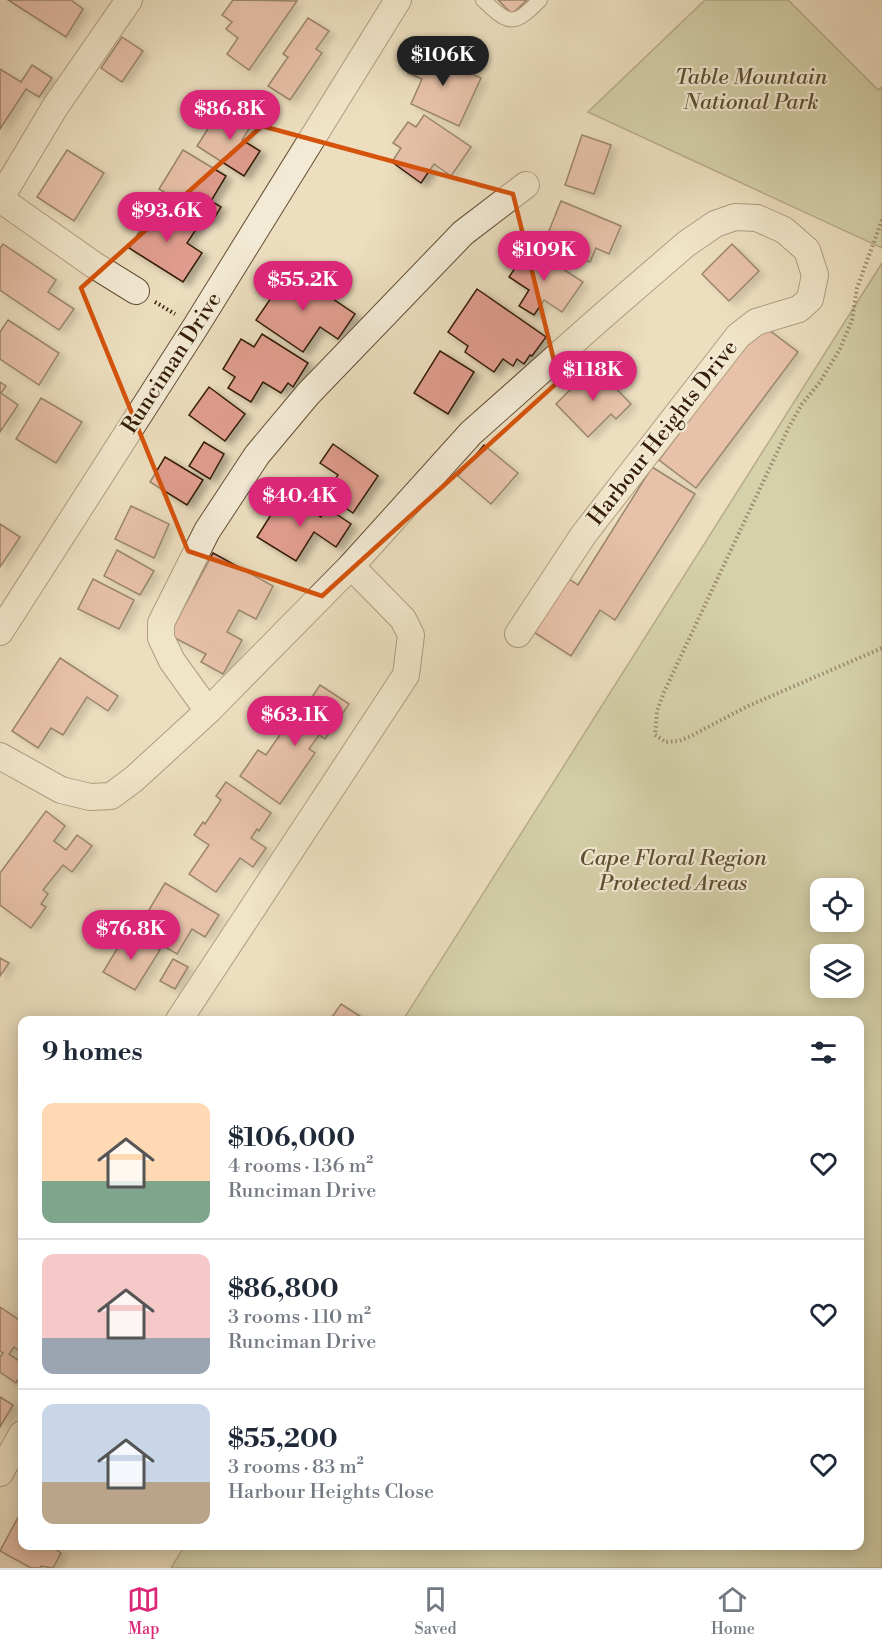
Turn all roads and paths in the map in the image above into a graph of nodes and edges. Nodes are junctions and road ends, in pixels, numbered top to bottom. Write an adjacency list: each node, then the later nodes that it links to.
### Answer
1 (129, 0): 6 (street)
2 (398, 0): 10 (street, Runciman Drive)
3 (483, 0): 4 (lane)
4 (540, 0)
5 (526, 185): 13 (street)
6 (0, 199): 8 (street)
7 (882, 220): 12 (path)
8 (136, 291)
9 (351, 566): 11 (street, Harbour Heights Drive); 13 (street, Harbour Heights Drive); 15 (street)
10 (0, 632)
11 (518, 634)
12 (882, 648)
13 (208, 711): 14 (street, Harbour Heights Drive)
14 (0, 756)
15 (182, 1016)
16 (18, 1441): 17 (street)
17 (0, 1473)

